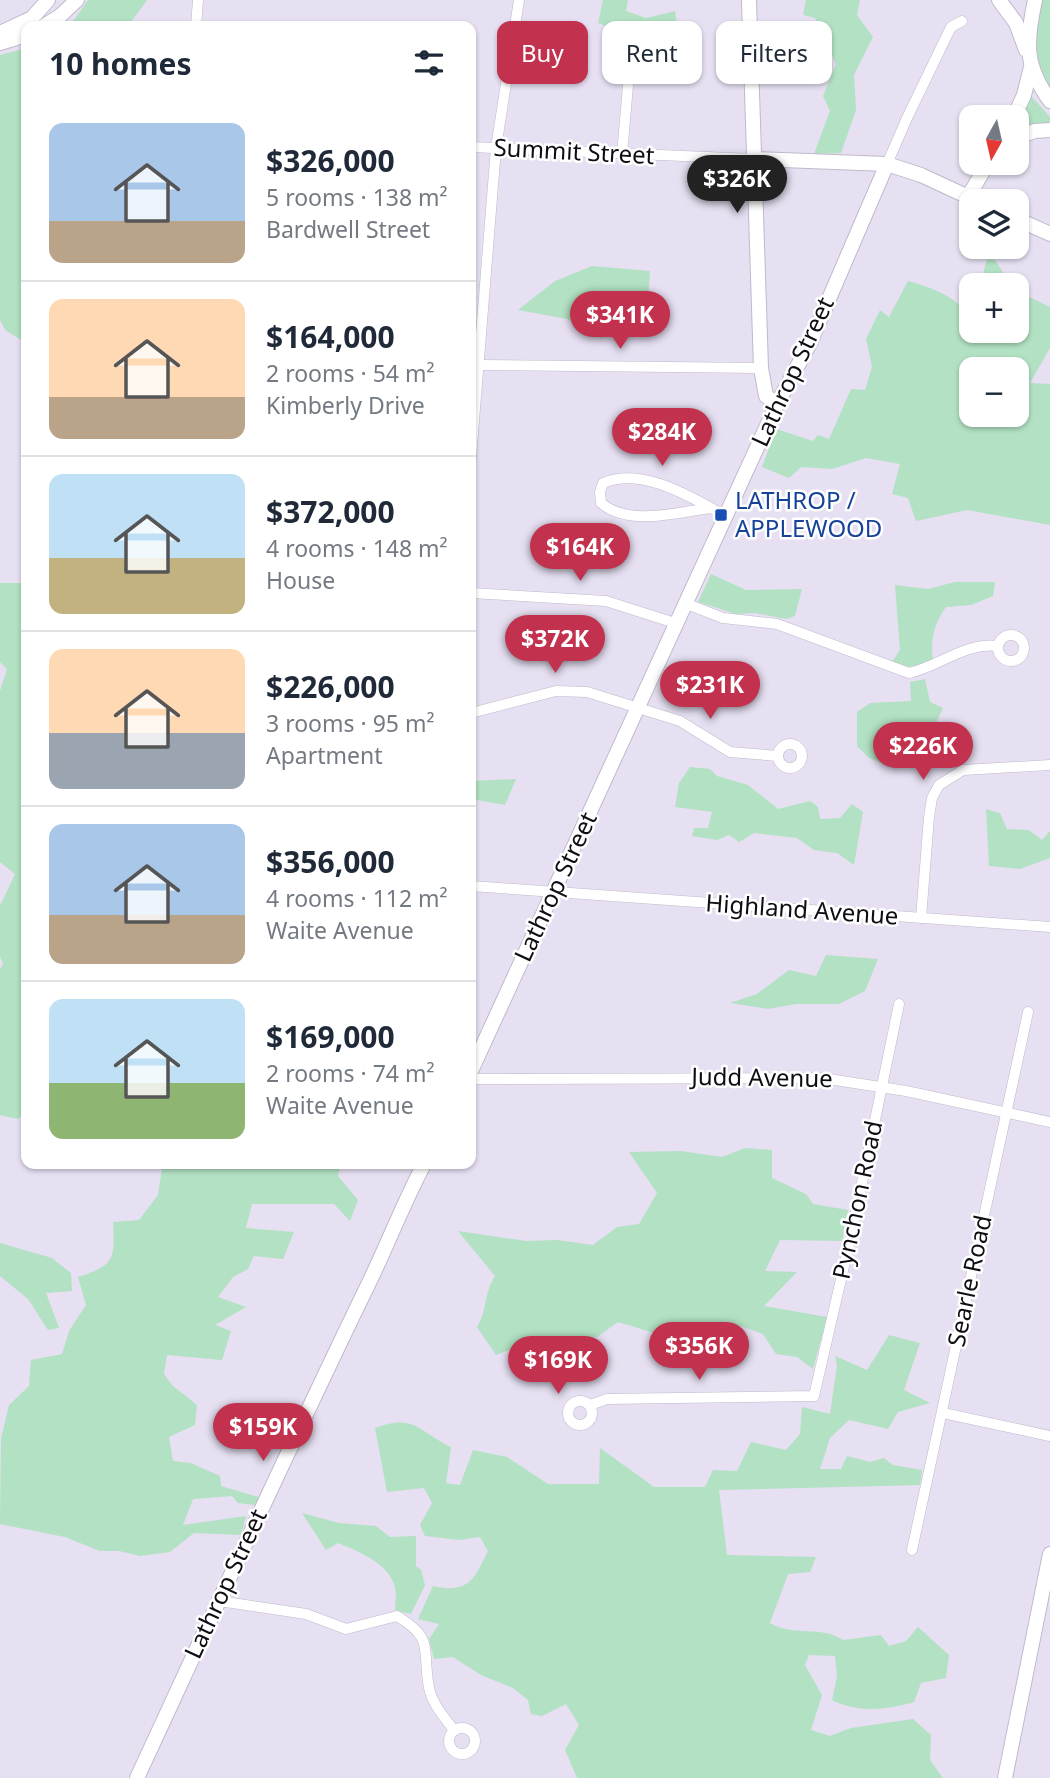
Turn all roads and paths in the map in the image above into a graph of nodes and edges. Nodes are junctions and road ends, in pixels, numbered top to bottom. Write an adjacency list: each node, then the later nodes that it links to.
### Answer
1 (48, 0): 8 (street)
2 (77, 0): 9 (street)
3 (198, 0): 10 (street)
4 (519, 0): 23 (street)
5 (748, 0): 25 (street)
6 (999, 0): 16 (street)
7 (1035, 0): 16 (street)
8 (26, 21)
9 (52, 21)
10 (196, 21)
11 (962, 21): 26 (street, Lathrop Street)
12 (21, 23): 13 (street)
13 (0, 33)
14 (21, 37): 15 (street)
15 (0, 43)
16 (1030, 62): 18 (street); 19 (street)
17 (628, 85): 24 (street)
18 (1050, 101)
19 (1019, 105)
20 (1050, 130): 21 (street)
21 (1029, 133)
22 (476, 147): 23 (street, Summit Street)
23 (496, 149): 24 (street, Summit Street); 30 (street)
24 (622, 155): 25 (street, Summit Street)
25 (753, 159): 26 (street, Summit Street); 31 (street)
26 (887, 164): 27 (street, Summit Street); 33 (street, Lathrop Street)
27 (959, 193)
28 (1029, 224): 29 (street)
29 (1050, 234)
30 (479, 365): 31 (street); 32 (street)
31 (761, 368): 33 (street)
32 (476, 400)
33 (777, 404): 35 (street, Lathrop Street)
34 (710, 508): 34 (street); 35 (street)
35 (726, 516): 37 (street, Lathrop Street)
36 (476, 593): 38 (street)
37 (687, 604): 38 (street, Lathrop Street); 39 (street)
38 (678, 624): 40 (street, Lathrop Street)
39 (998, 646)
40 (638, 710): 41 (street); 42 (street); 45 (street, Lathrop Street)
41 (476, 712)
42 (778, 756)
43 (1050, 765): 46 (street)
44 (476, 886): 45 (street, Highland Avenue)
45 (554, 892): 46 (street, Highland Avenue); 50 (street, Lathrop Street)
46 (921, 918): 47 (street, Highland Avenue)
47 (1050, 927)
48 (899, 1004): 52 (street, Pynchon Road)
49 (1028, 1012): 53 (street, Searle Road)
50 (476, 1060)
51 (476, 1079): 52 (street, Judd Avenue)
52 (882, 1086): 53 (street, Judd Avenue); 56 (street, Pynchon Road)
53 (1006, 1112): 54 (street, Judd Avenue); 57 (street, Searle Road)
54 (1050, 1122)
55 (422, 1169): 61 (street, Lathrop Street)
56 (590, 1405)
57 (943, 1413): 58 (street); 59 (street, Searle Road)
58 (1050, 1436)
59 (912, 1550)
60 (1050, 1554): 62 (street)
61 (219, 1601): 63 (street); 64 (street, Lathrop Street)
62 (1044, 1613): 65 (street)
63 (454, 1730)
64 (137, 1778)
65 (1005, 1778)

